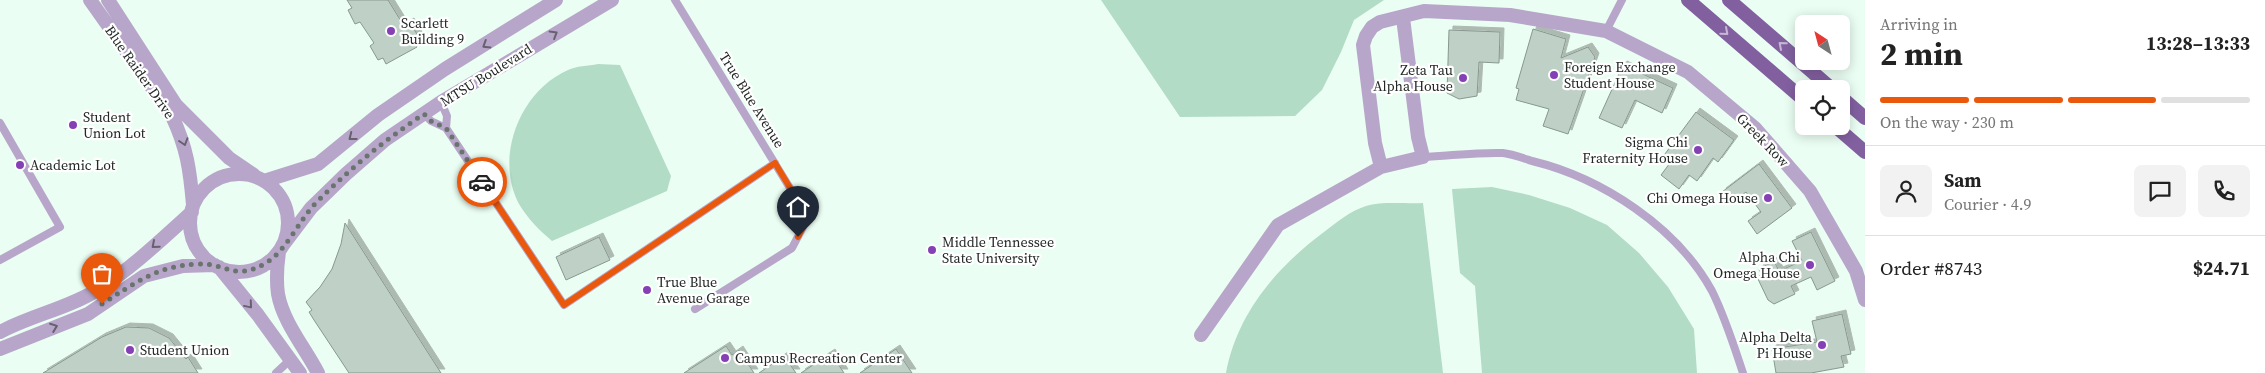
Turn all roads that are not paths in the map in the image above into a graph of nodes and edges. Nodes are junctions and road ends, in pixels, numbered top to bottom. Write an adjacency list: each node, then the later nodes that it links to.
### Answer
1 (90, 0): 25 (street, Blue Raider Drive, one-way to 25)
2 (108, 0): 24 (street, Blue Raider Drive)
3 (556, 0): 24 (street, MTSU Boulevard, one-way to 24)
4 (612, 0): 13 (street, MTSU Boulevard, one-way to 4)
5 (675, 0): 22 (lane, True Blue Avenue)
6 (1622, 0): 10 (lane)
7 (1688, 0): 12 (main road, one-way to 12)
8 (1729, 0): 11 (main road, one-way to 8)
9 (1403, 18): 10 (street, Greek Row); 21 (street); 23 (street)
10 (1606, 31): 29 (street, Greek Row)
11 (1822, 80)
12 (1795, 92)
13 (441, 102): 15 (street, MTSU Boulevard); 18 (lane)
14 (1850, 105): 16 (main road)
15 (424, 114): 18 (lane); 26 (street, MTSU Boulevard)
16 (1865, 118)
17 (0, 123): 27 (lane)
18 (446, 128): 22 (lane)
19 (1845, 135): 20 (main road)
20 (1865, 152)
21 (1423, 157): 23 (street); 38 (lane)
22 (775, 163): 30 (lane, True Blue Avenue)
23 (1381, 167): 32 (street)
24 (260, 179): 25 (street); 26 (street)
25 (193, 209): 28 (street); 31 (street, one-way to 31)
26 (281, 248): 28 (street); 37 (street)
27 (0, 260)
28 (217, 266): 33 (street, one-way to 28); 34 (street, one-way to 34)
29 (1865, 300)
30 (696, 309)
31 (0, 332)
32 (1201, 335)
33 (0, 350)
34 (290, 360): 35 (lane); 36 (street)
35 (276, 373)
36 (300, 373)
37 (318, 373)
38 (1743, 373)

